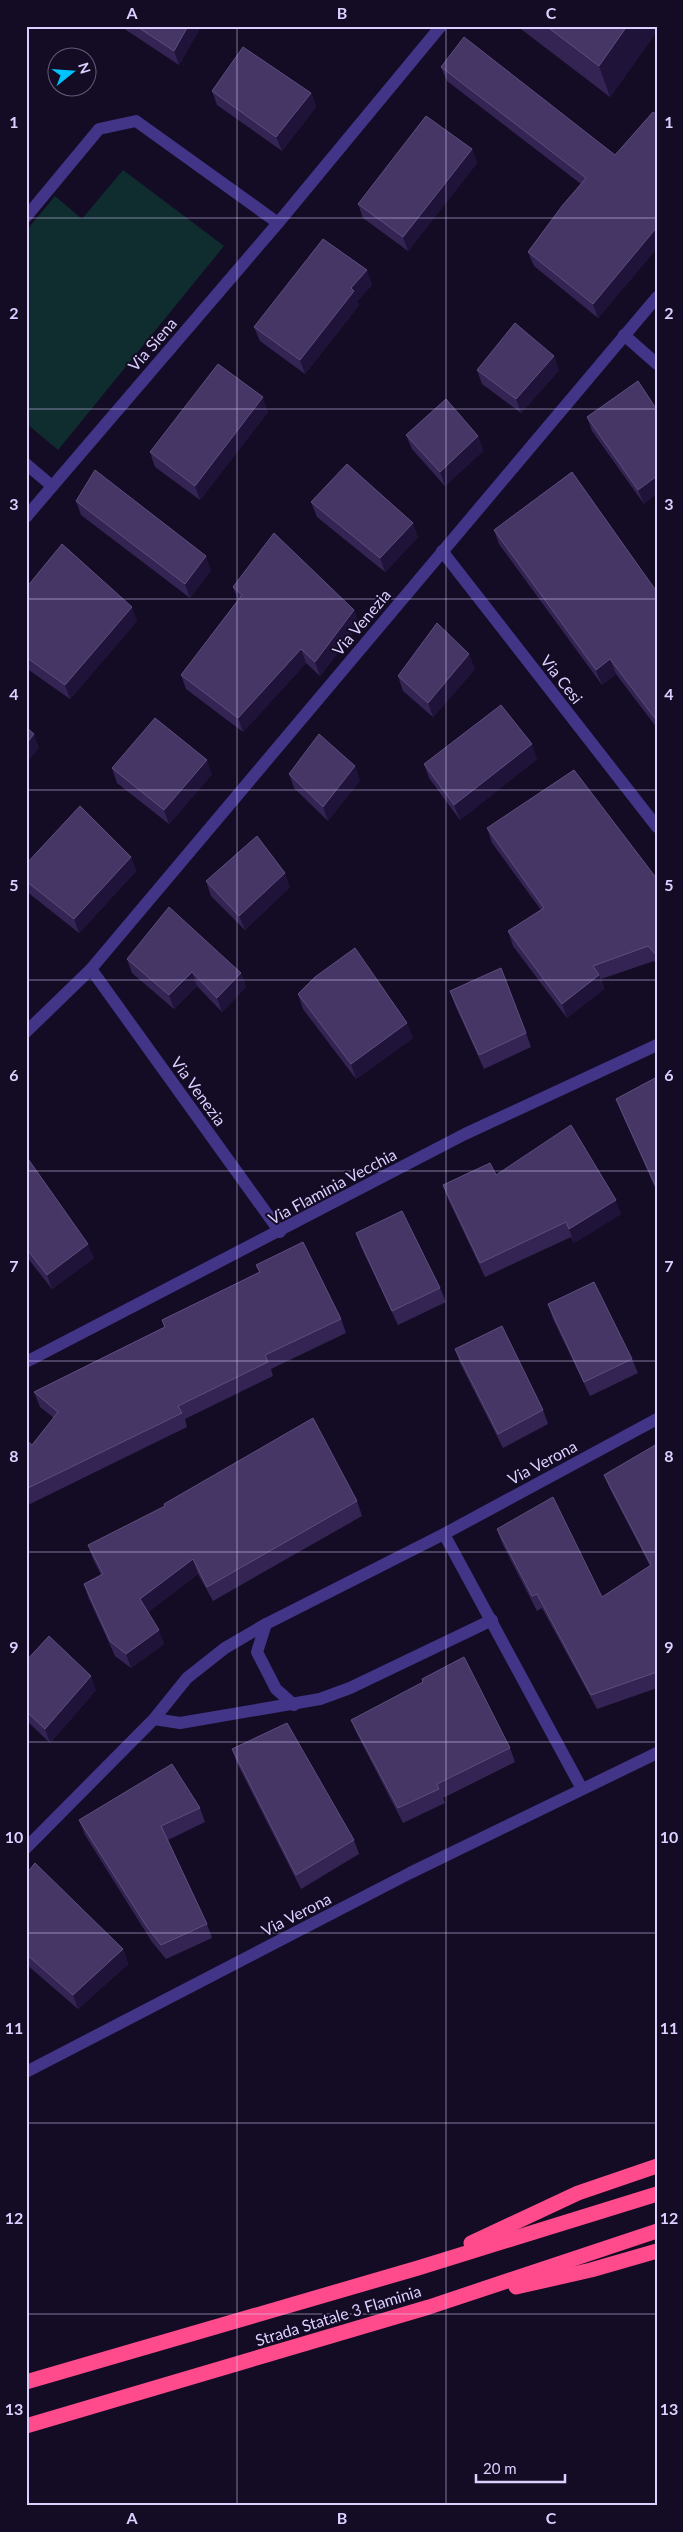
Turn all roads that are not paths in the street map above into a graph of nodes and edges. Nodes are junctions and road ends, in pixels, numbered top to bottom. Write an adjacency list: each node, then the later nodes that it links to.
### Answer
1 (441, 26): 3 (street, Via Siena)
2 (26, 217): 3 (street)
3 (278, 223): 8 (street, Via Siena)
4 (657, 297): 5 (street, Via Venezia)
5 (624, 335): 6 (street); 10 (street, Via Venezia)
6 (657, 364)
7 (26, 464): 8 (street)
8 (52, 486): 9 (street, Via Siena)
9 (26, 517)
10 (442, 551): 11 (street, Via Cesi); 12 (street, Via Venezia)
11 (657, 827)
12 (92, 969): 13 (street, Via Venezia); 15 (street, Via Venezia)
13 (26, 1032)
14 (657, 1045): 15 (street, Via Flaminia Vecchia)
15 (280, 1232): 16 (street, Via Flaminia Vecchia)
16 (26, 1362)
17 (657, 1418): 18 (street, Via Verona)
18 (444, 1534): 19 (street); 20 (street, Via Verona)
19 (492, 1620): 21 (street); 24 (street)
20 (266, 1624): 21 (street); 22 (street, Via Verona)
21 (294, 1705): 22 (street)
22 (154, 1719): 25 (street, Via Verona)
23 (657, 1753): 24 (street, Via Verona)
24 (582, 1789): 26 (street, Via Verona)
25 (26, 1848)
26 (26, 2072)
27 (657, 2166): 31 (highway)
28 (657, 2194): 31 (highway, Strada Statale 3 Flaminia)
29 (657, 2231): 32 (highway, Strada Statale 3 Flaminia)
30 (657, 2251): 32 (highway)
31 (418, 2268): 33 (highway, Strada Statale 3 Flaminia)
32 (429, 2306): 34 (highway, Strada Statale 3 Flaminia)
33 (26, 2382)
34 (26, 2426)

